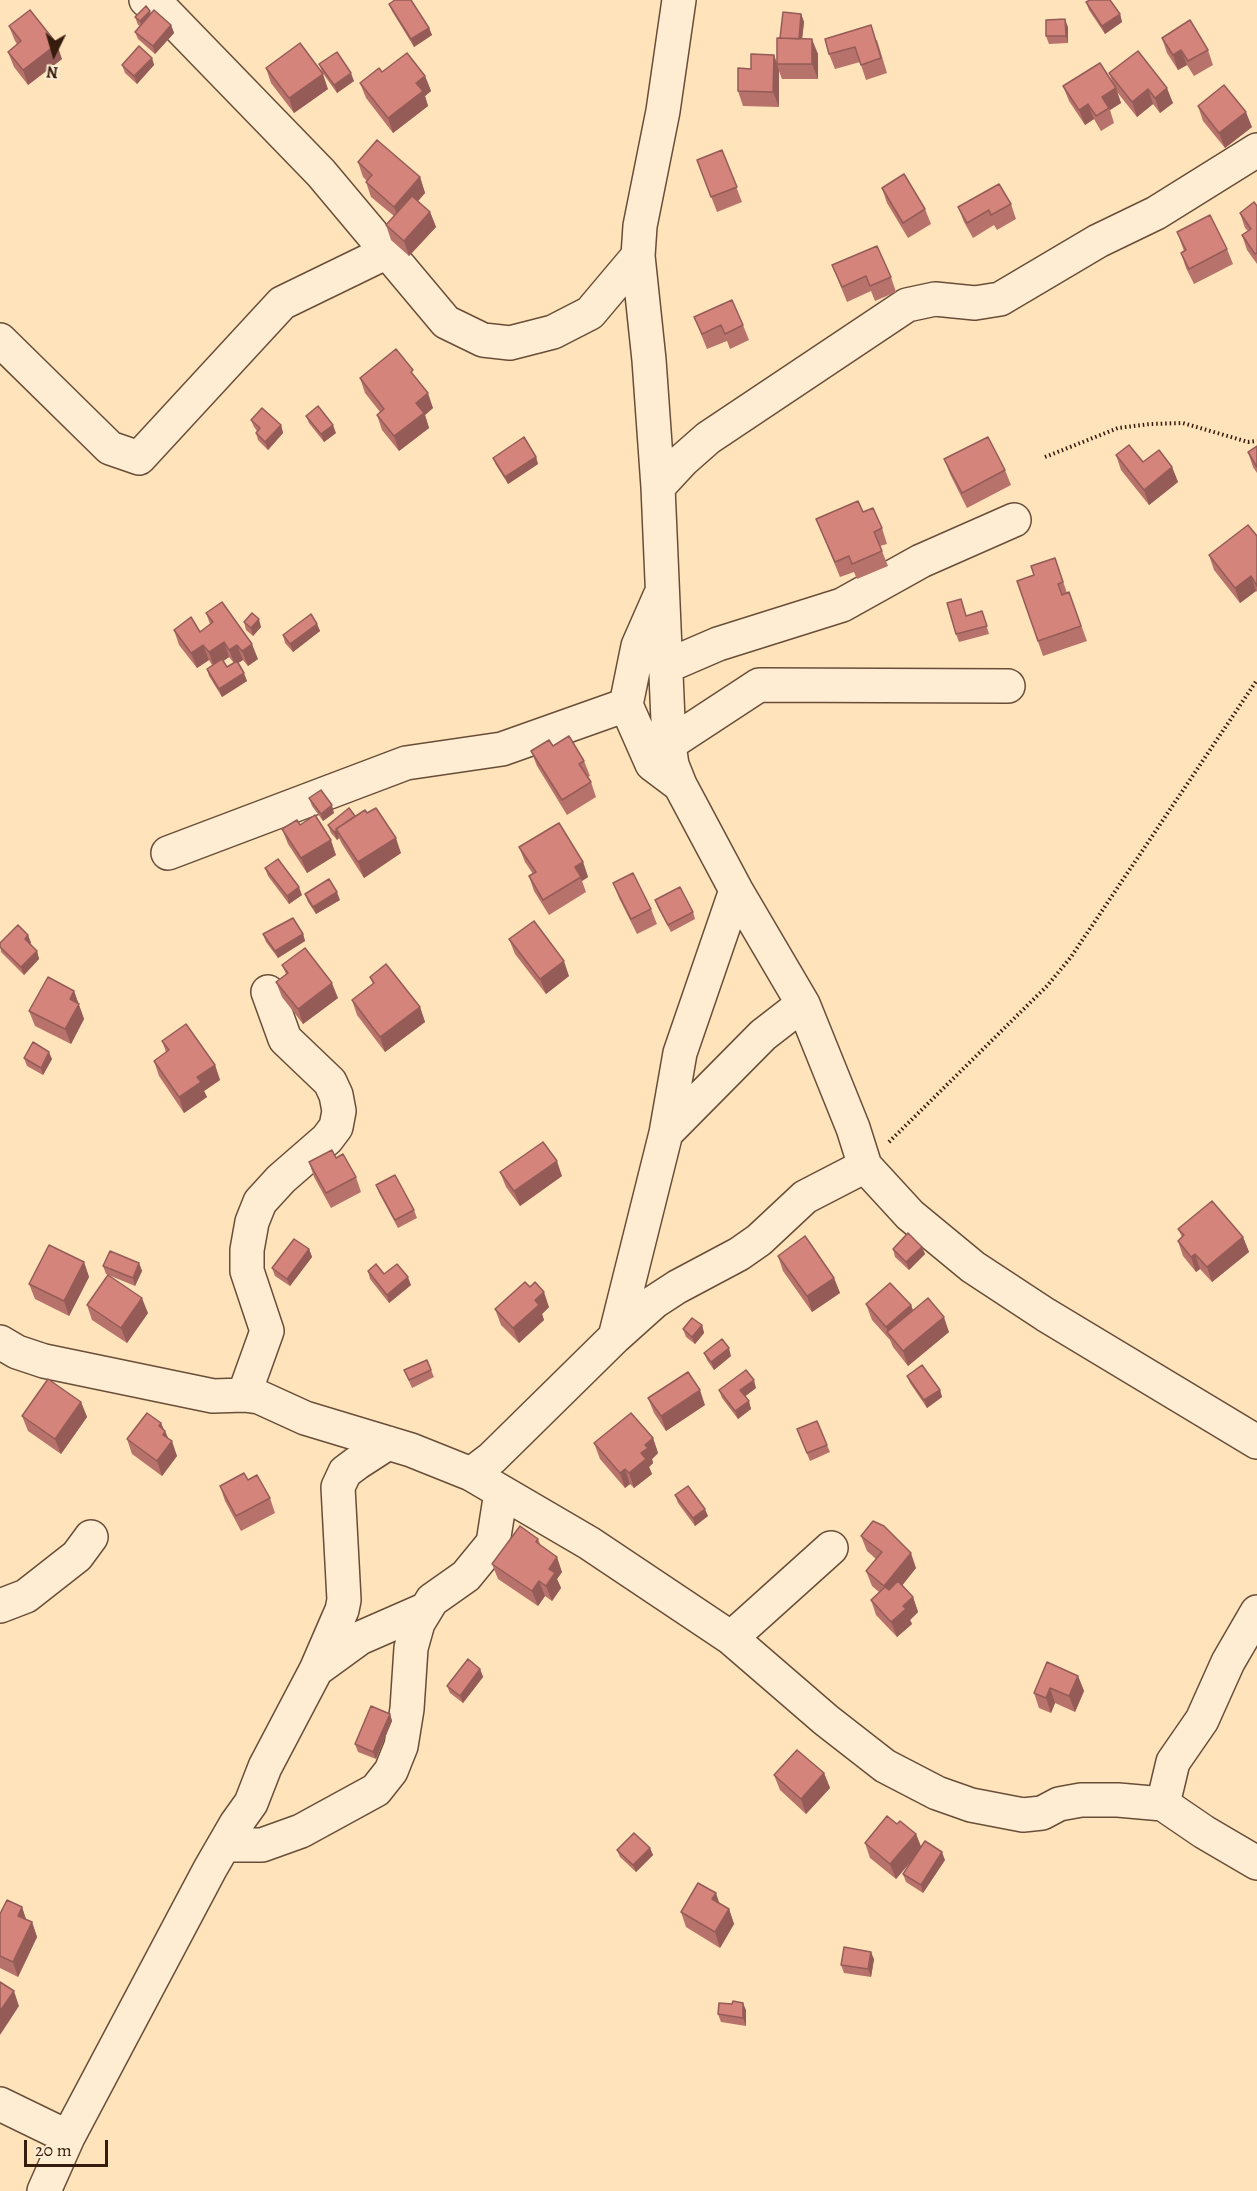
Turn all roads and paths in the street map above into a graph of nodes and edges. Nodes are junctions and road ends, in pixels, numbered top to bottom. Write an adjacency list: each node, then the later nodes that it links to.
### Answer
1 (146, 0): 4 (street)
2 (679, 0): 5 (street)
3 (1257, 150): 9 (street)
4 (387, 252): 5 (street); 6 (street)
5 (638, 256): 9 (street)
6 (0, 340)
7 (1257, 441): 8 (path)
8 (1045, 457)
9 (658, 488): 11 (street)
10 (1014, 520): 12 (street)
11 (663, 590): 12 (street); 15 (street)
12 (667, 666): 16 (street)
13 (1257, 680): 23 (path)
14 (1008, 686): 16 (street)
15 (626, 705): 17 (street); 18 (street)
16 (669, 744): 17 (street)
17 (680, 785): 19 (street)
18 (168, 853)
19 (736, 890): 21 (street); 22 (street)
20 (268, 992): 26 (street)
21 (803, 1004): 22 (street); 23 (street)
22 (666, 1133): 24 (street)
23 (865, 1166): 24 (street); 27 (street)
24 (615, 1337): 29 (street)
25 (0, 1342): 26 (street)
26 (244, 1395): 28 (street)
27 (1257, 1442)
28 (388, 1443): 29 (street); 37 (street)
29 (471, 1474): 30 (street)
30 (501, 1492): 34 (street); 36 (street)
31 (91, 1537): 33 (street)
32 (831, 1548): 36 (street)
33 (0, 1606)
34 (424, 1610): 37 (street); 39 (street)
35 (1257, 1612): 38 (street)
36 (731, 1638): 38 (street)
37 (316, 1670): 39 (street)
38 (1163, 1804): 40 (street)
39 (224, 1845): 42 (street)
40 (1257, 1863)
41 (0, 2104): 42 (street)
42 (68, 2137): 43 (street)
43 (44, 2191)

